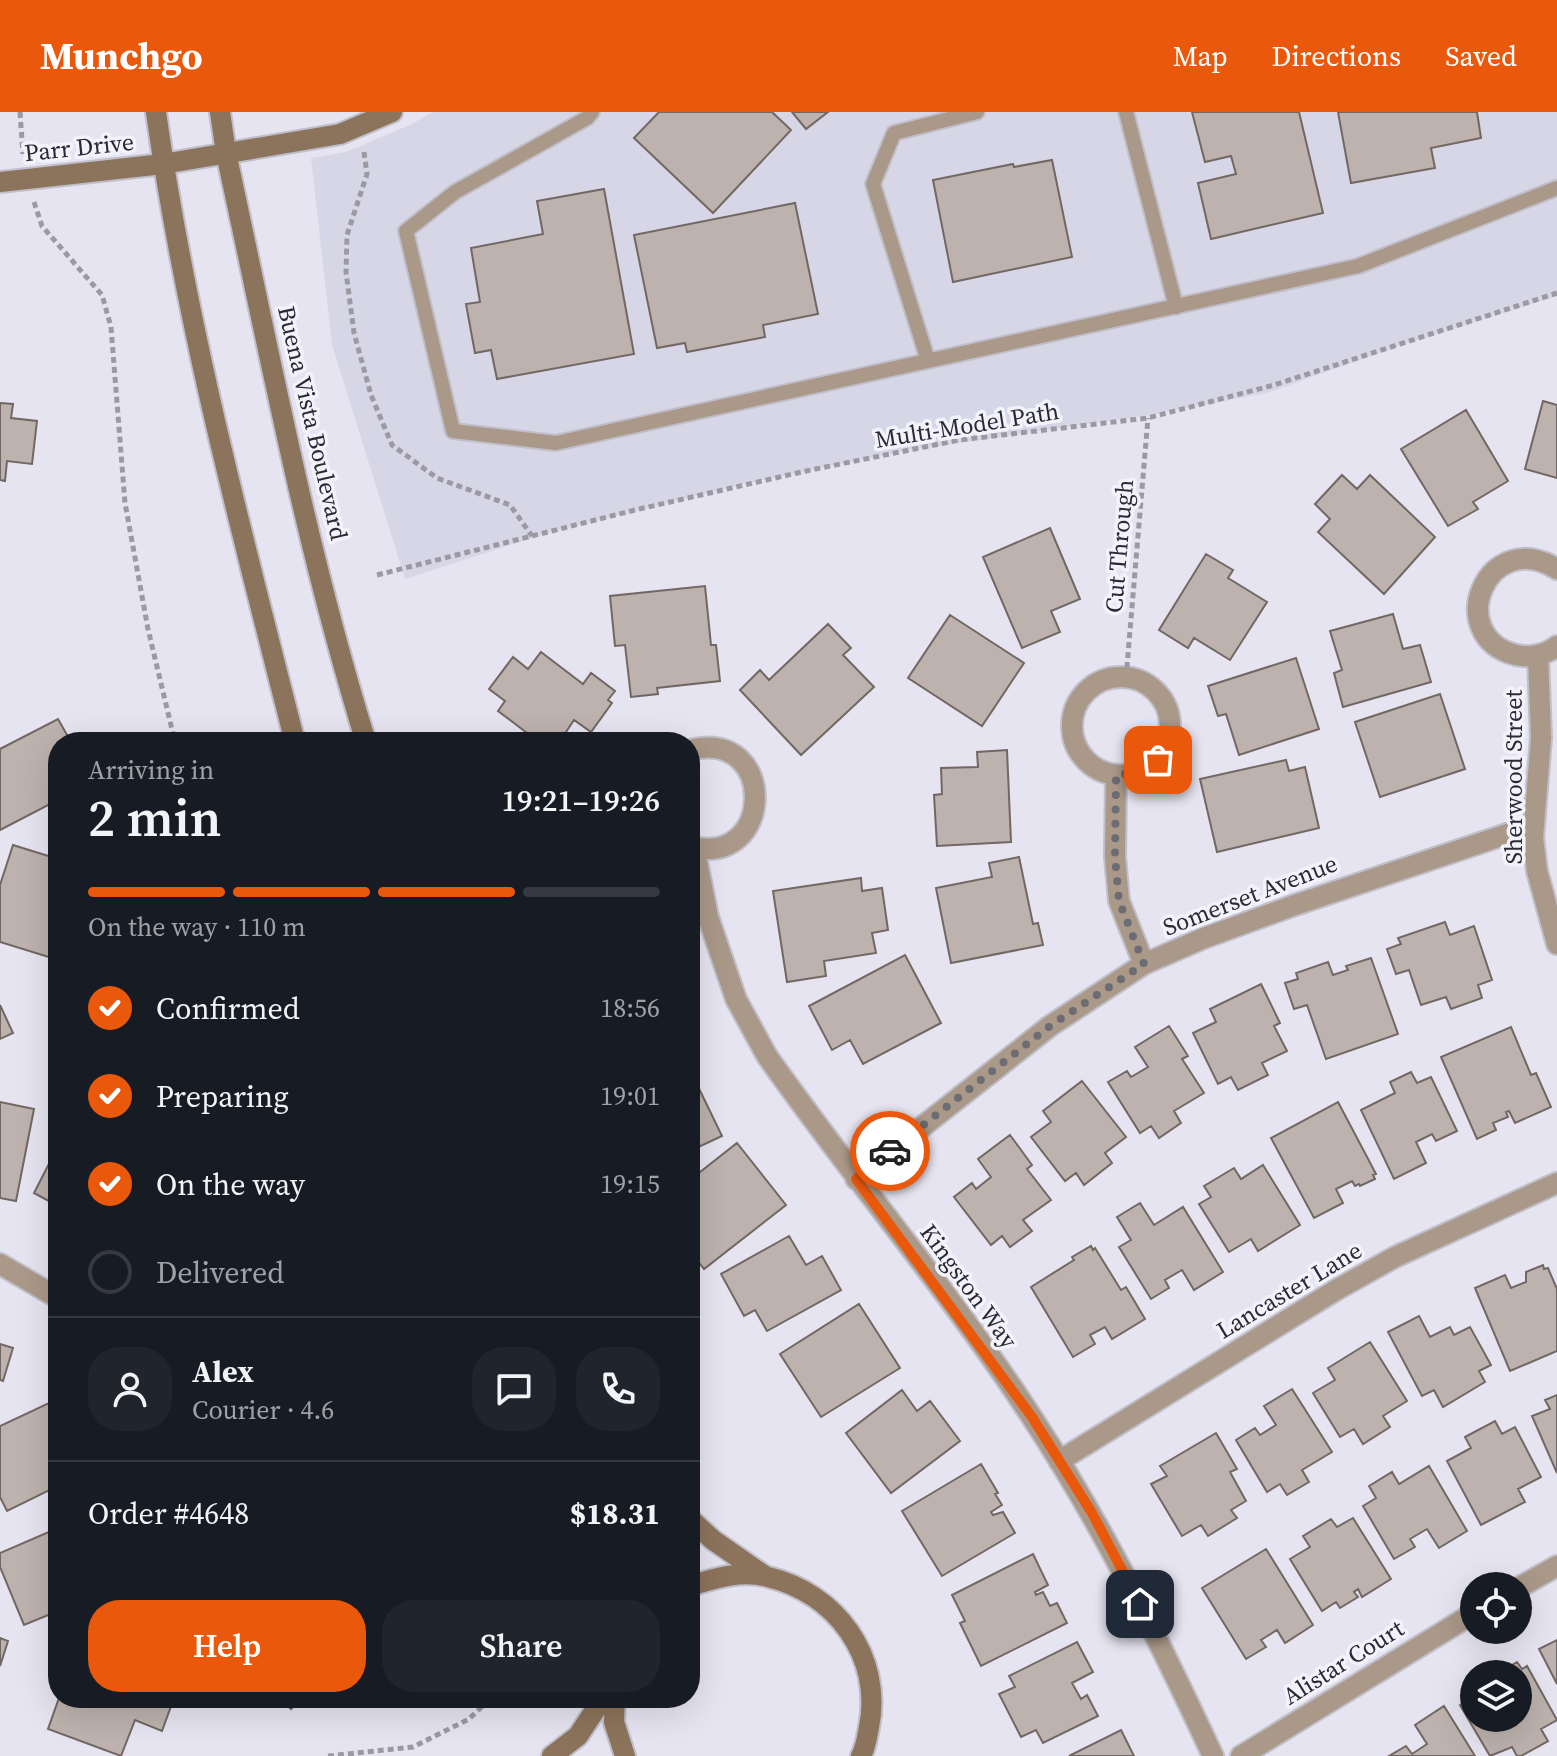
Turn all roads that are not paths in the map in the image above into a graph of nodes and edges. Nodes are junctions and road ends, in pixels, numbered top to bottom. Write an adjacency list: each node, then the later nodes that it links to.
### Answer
1 (156, 112): 8 (main road)
2 (220, 112): 7 (main road, Buena Vista Boulevard)
3 (392, 112): 7 (main road, Parr Drive)
4 (592, 112): 12 (lane)
5 (977, 112): 12 (lane)
6 (1126, 112): 11 (lane)
7 (226, 153): 8 (main road, Parr Drive); 17 (main road, Buena Vista Boulevard)
8 (163, 164): 9 (main road, Parr Drive); 16 (main road)
9 (0, 182)
10 (1557, 188): 11 (lane)
11 (1176, 307): 12 (lane)
12 (928, 361)
13 (1557, 569): 15 (street, Sherwood Street)
14 (1557, 646): 15 (street, Sherwood Street)
15 (1538, 655): 20 (street, Sherwood Street)
16 (292, 732)
17 (363, 732)
18 (700, 747): 21 (street, Kingston Way)
19 (1116, 775): 19 (street); 24 (street)
20 (1534, 825): 23 (street, Sherwood Street); 24 (street, Somerset Avenue)
21 (700, 848)
22 (700, 882): 25 (street, Kingston Way)
23 (1557, 944)
24 (1144, 964): 25 (street, Somerset Avenue)
25 (856, 1179): 29 (street, Kingston Way)
26 (1557, 1183): 29 (street, Lancaster Lane)
27 (0, 1264): 28 (street)
28 (48, 1292)
29 (1059, 1461): 43 (street, Kingston Way)
30 (700, 1528): 32 (main road)
31 (1557, 1566): 33 (street)
32 (765, 1576): 34 (main road); 38 (main road)
33 (1532, 1580)
34 (700, 1583)
35 (1460, 1622): 44 (street, Alistar Court)
36 (596, 1708): 39 (main road)
37 (615, 1708): 40 (main road)
38 (873, 1708): 41 (main road); 42 (main road)
39 (552, 1756)
40 (625, 1756)
41 (861, 1756)
42 (877, 1756)
43 (1213, 1756)
44 (1241, 1756)

